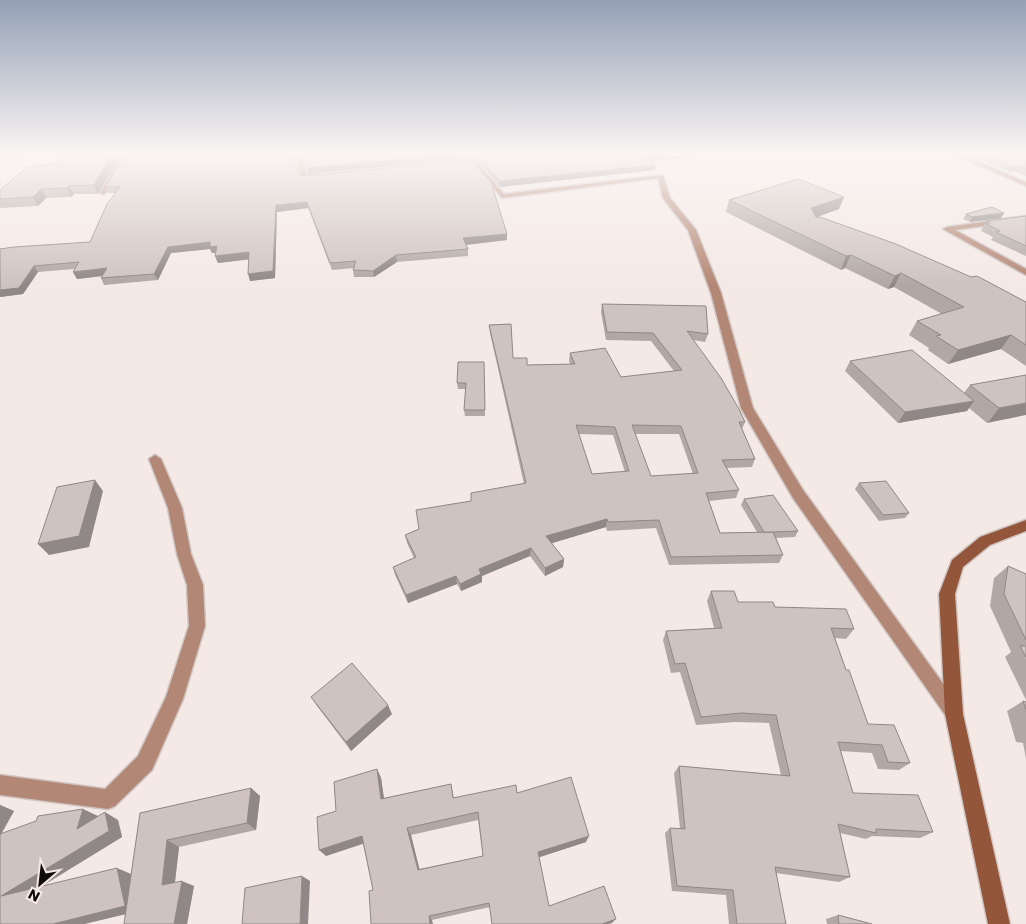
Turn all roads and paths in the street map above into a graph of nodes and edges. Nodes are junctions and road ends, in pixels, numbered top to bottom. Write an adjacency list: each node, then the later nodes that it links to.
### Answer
1 (667, 198): 6 (street)
2 (1026, 218): 3 (street)
3 (1026, 272)
4 (155, 460): 7 (street)
5 (1026, 525): 6 (main road)
6 (954, 714): 8 (main road)
7 (0, 785)
8 (999, 924)

